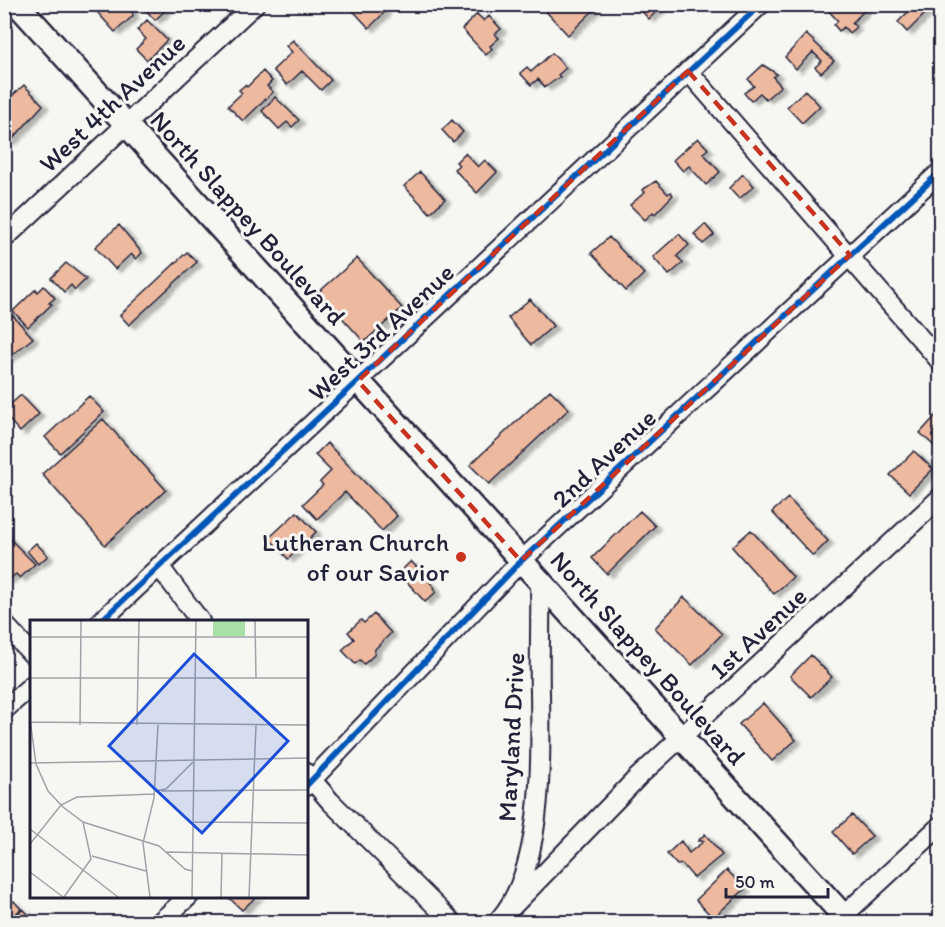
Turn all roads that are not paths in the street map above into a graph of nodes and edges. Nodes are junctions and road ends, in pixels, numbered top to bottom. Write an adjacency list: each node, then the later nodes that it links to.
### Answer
1 (17, 4): 5 (main road, North Slappey Boulevard)
2 (255, 4): 5 (street, West 4th Avenue)
3 (761, 4): 4 (street, West 3rd Avenue)
4 (688, 71): 8 (street); 10 (street, West 3rd Avenue)
5 (126, 125): 7 (street, West 4th Avenue); 10 (main road, North Slappey Boulevard)
6 (940, 172): 8 (street, 2nd Avenue)
7 (4, 239)
8 (849, 255): 9 (street); 12 (street, 2nd Avenue)
9 (940, 361)
10 (358, 381): 12 (main road, North Slappey Boulevard); 13 (street, West 3rd Avenue)
11 (940, 498): 21 (street, 1st Avenue)
12 (521, 561): 14 (main road, North Slappey Boulevard); 22 (street, 2nd Avenue)
13 (159, 566): 15 (street, West 3rd Avenue); 16 (street)
14 (540, 582): 21 (main road, North Slappey Boulevard); 25 (street, Maryland Drive)
15 (102, 620)
16 (199, 620)
17 (4, 624): 18 (street)
18 (30, 652)
19 (30, 687): 20 (street)
20 (4, 710)
21 (682, 738): 25 (street, 1st Avenue); 26 (main road, North Slappey Boulevard)
22 (308, 779): 28 (street)
23 (940, 826): 26 (street)
24 (188, 897): 27 (street)
25 (510, 909): 29 (street, Maryland Drive)
26 (846, 919)
27 (160, 922)
28 (452, 922)
29 (497, 922)

